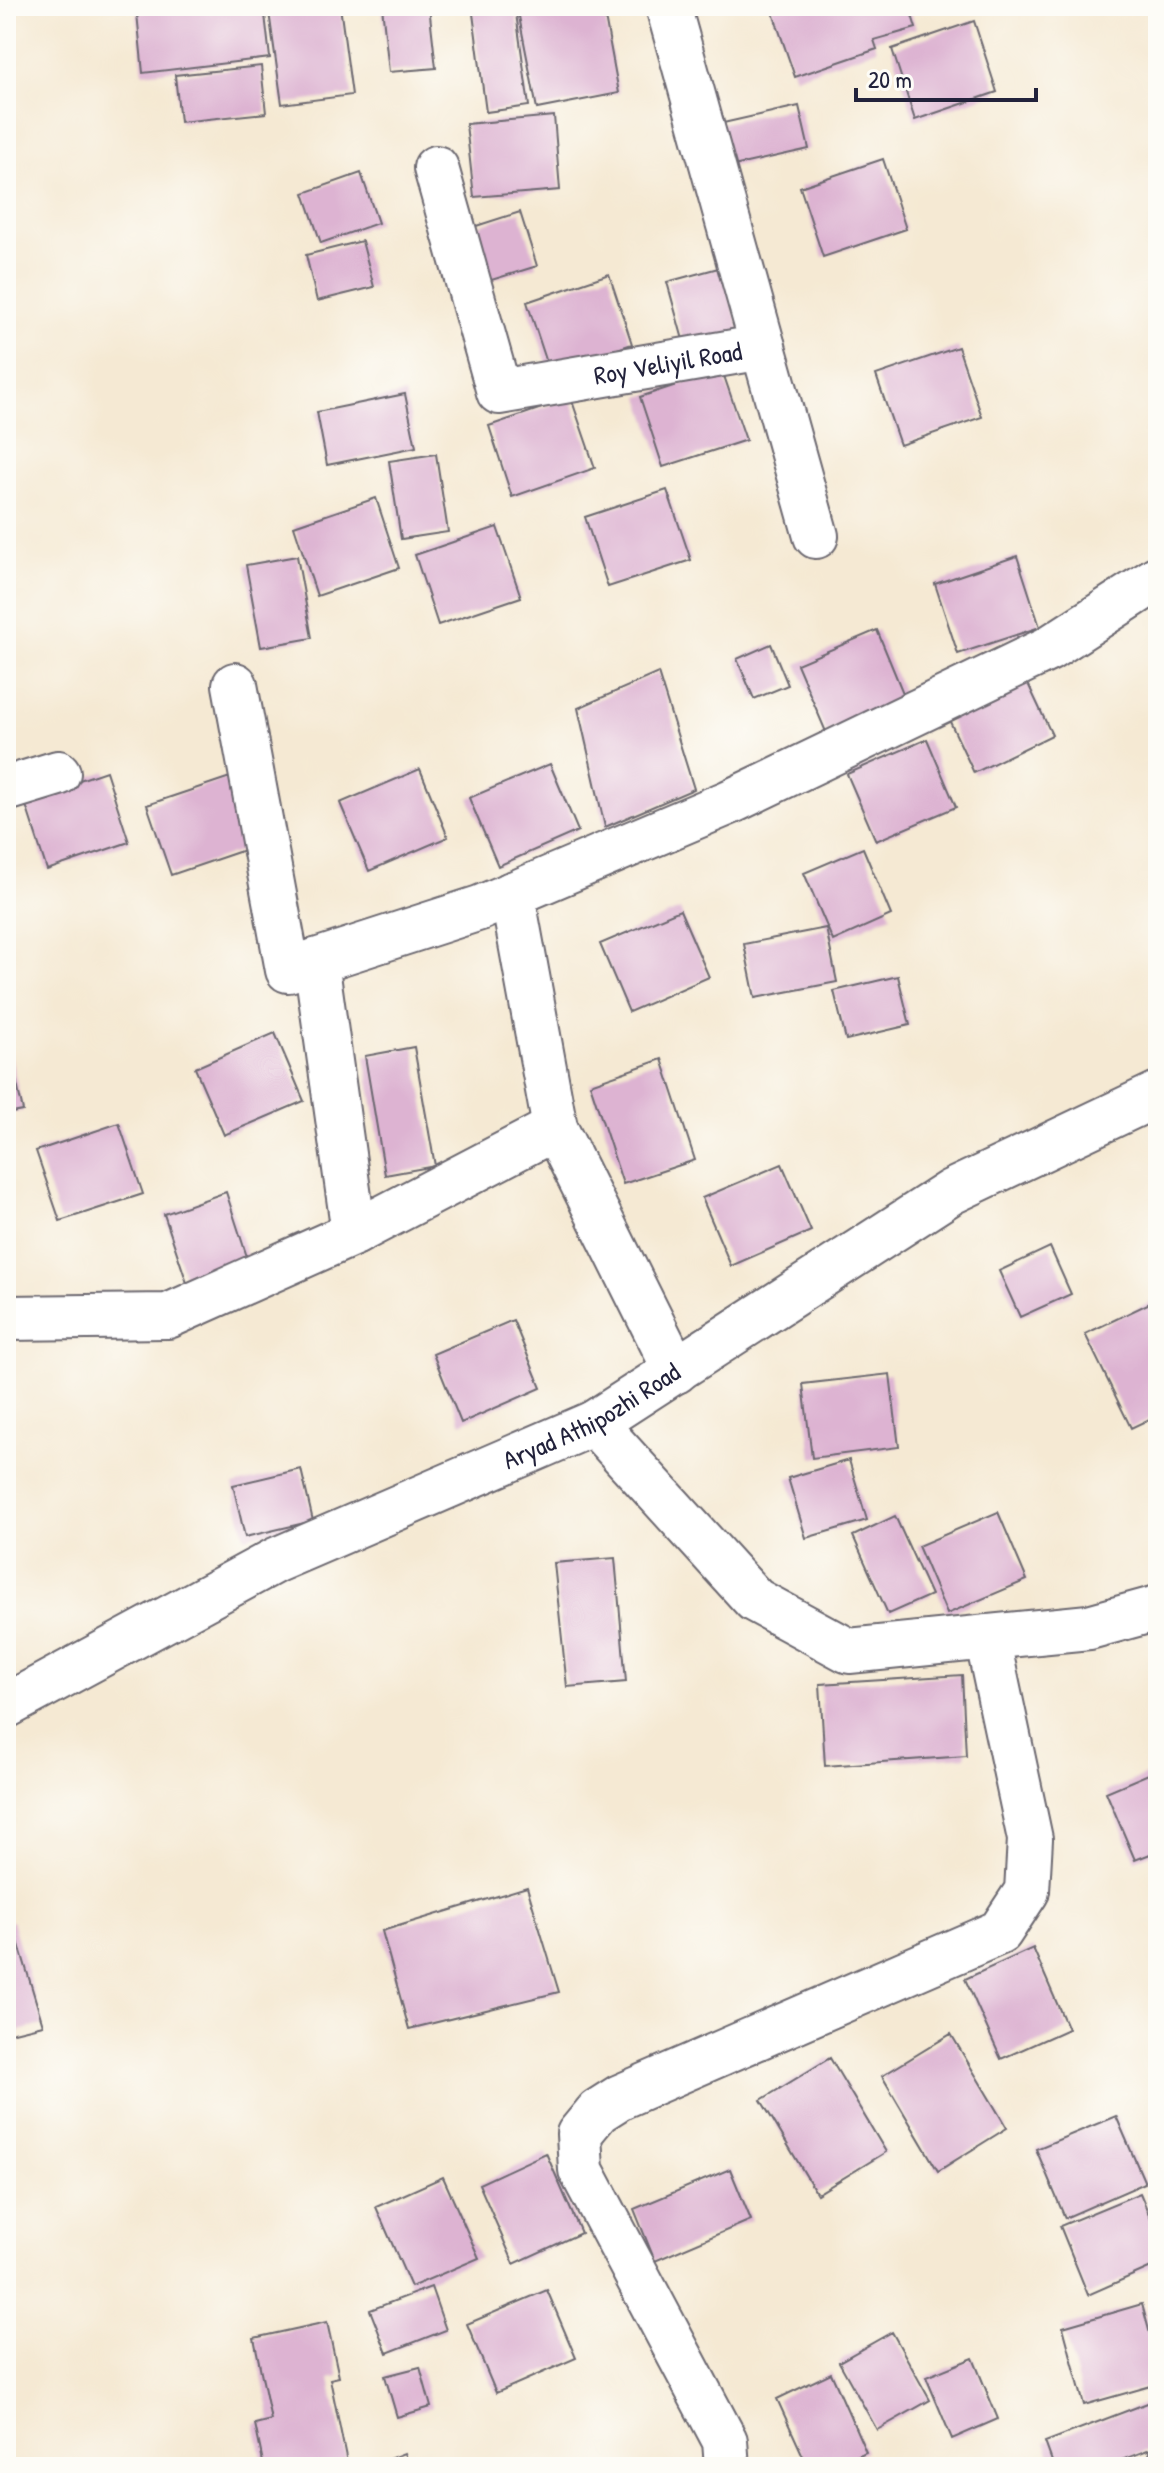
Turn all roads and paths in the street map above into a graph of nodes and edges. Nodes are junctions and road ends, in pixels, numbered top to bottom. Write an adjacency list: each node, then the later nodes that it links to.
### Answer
1 (668, 6): 3 (street, Roy Veliyil Road)
2 (436, 168): 3 (street, Roy Veliyil Road)
3 (763, 347): 4 (street)
4 (816, 536)
5 (1158, 578): 9 (street)
6 (235, 685): 10 (street)
7 (58, 773): 8 (street)
8 (6, 789)
9 (512, 894): 10 (street); 12 (street)
10 (316, 961): 13 (street)
11 (1158, 1094): 15 (street, Aryad Athipozhi Road)
12 (555, 1128): 13 (street); 15 (street)
13 (354, 1233): 14 (street)
14 (6, 1318)
15 (676, 1371): 16 (street, Aryad Athipozhi Road)
16 (594, 1423): 18 (street); 19 (street, Aryad Athipozhi Road)
17 (1158, 1608): 18 (street)
18 (987, 1637): 20 (street)
19 (6, 1706)
20 (727, 2467)

